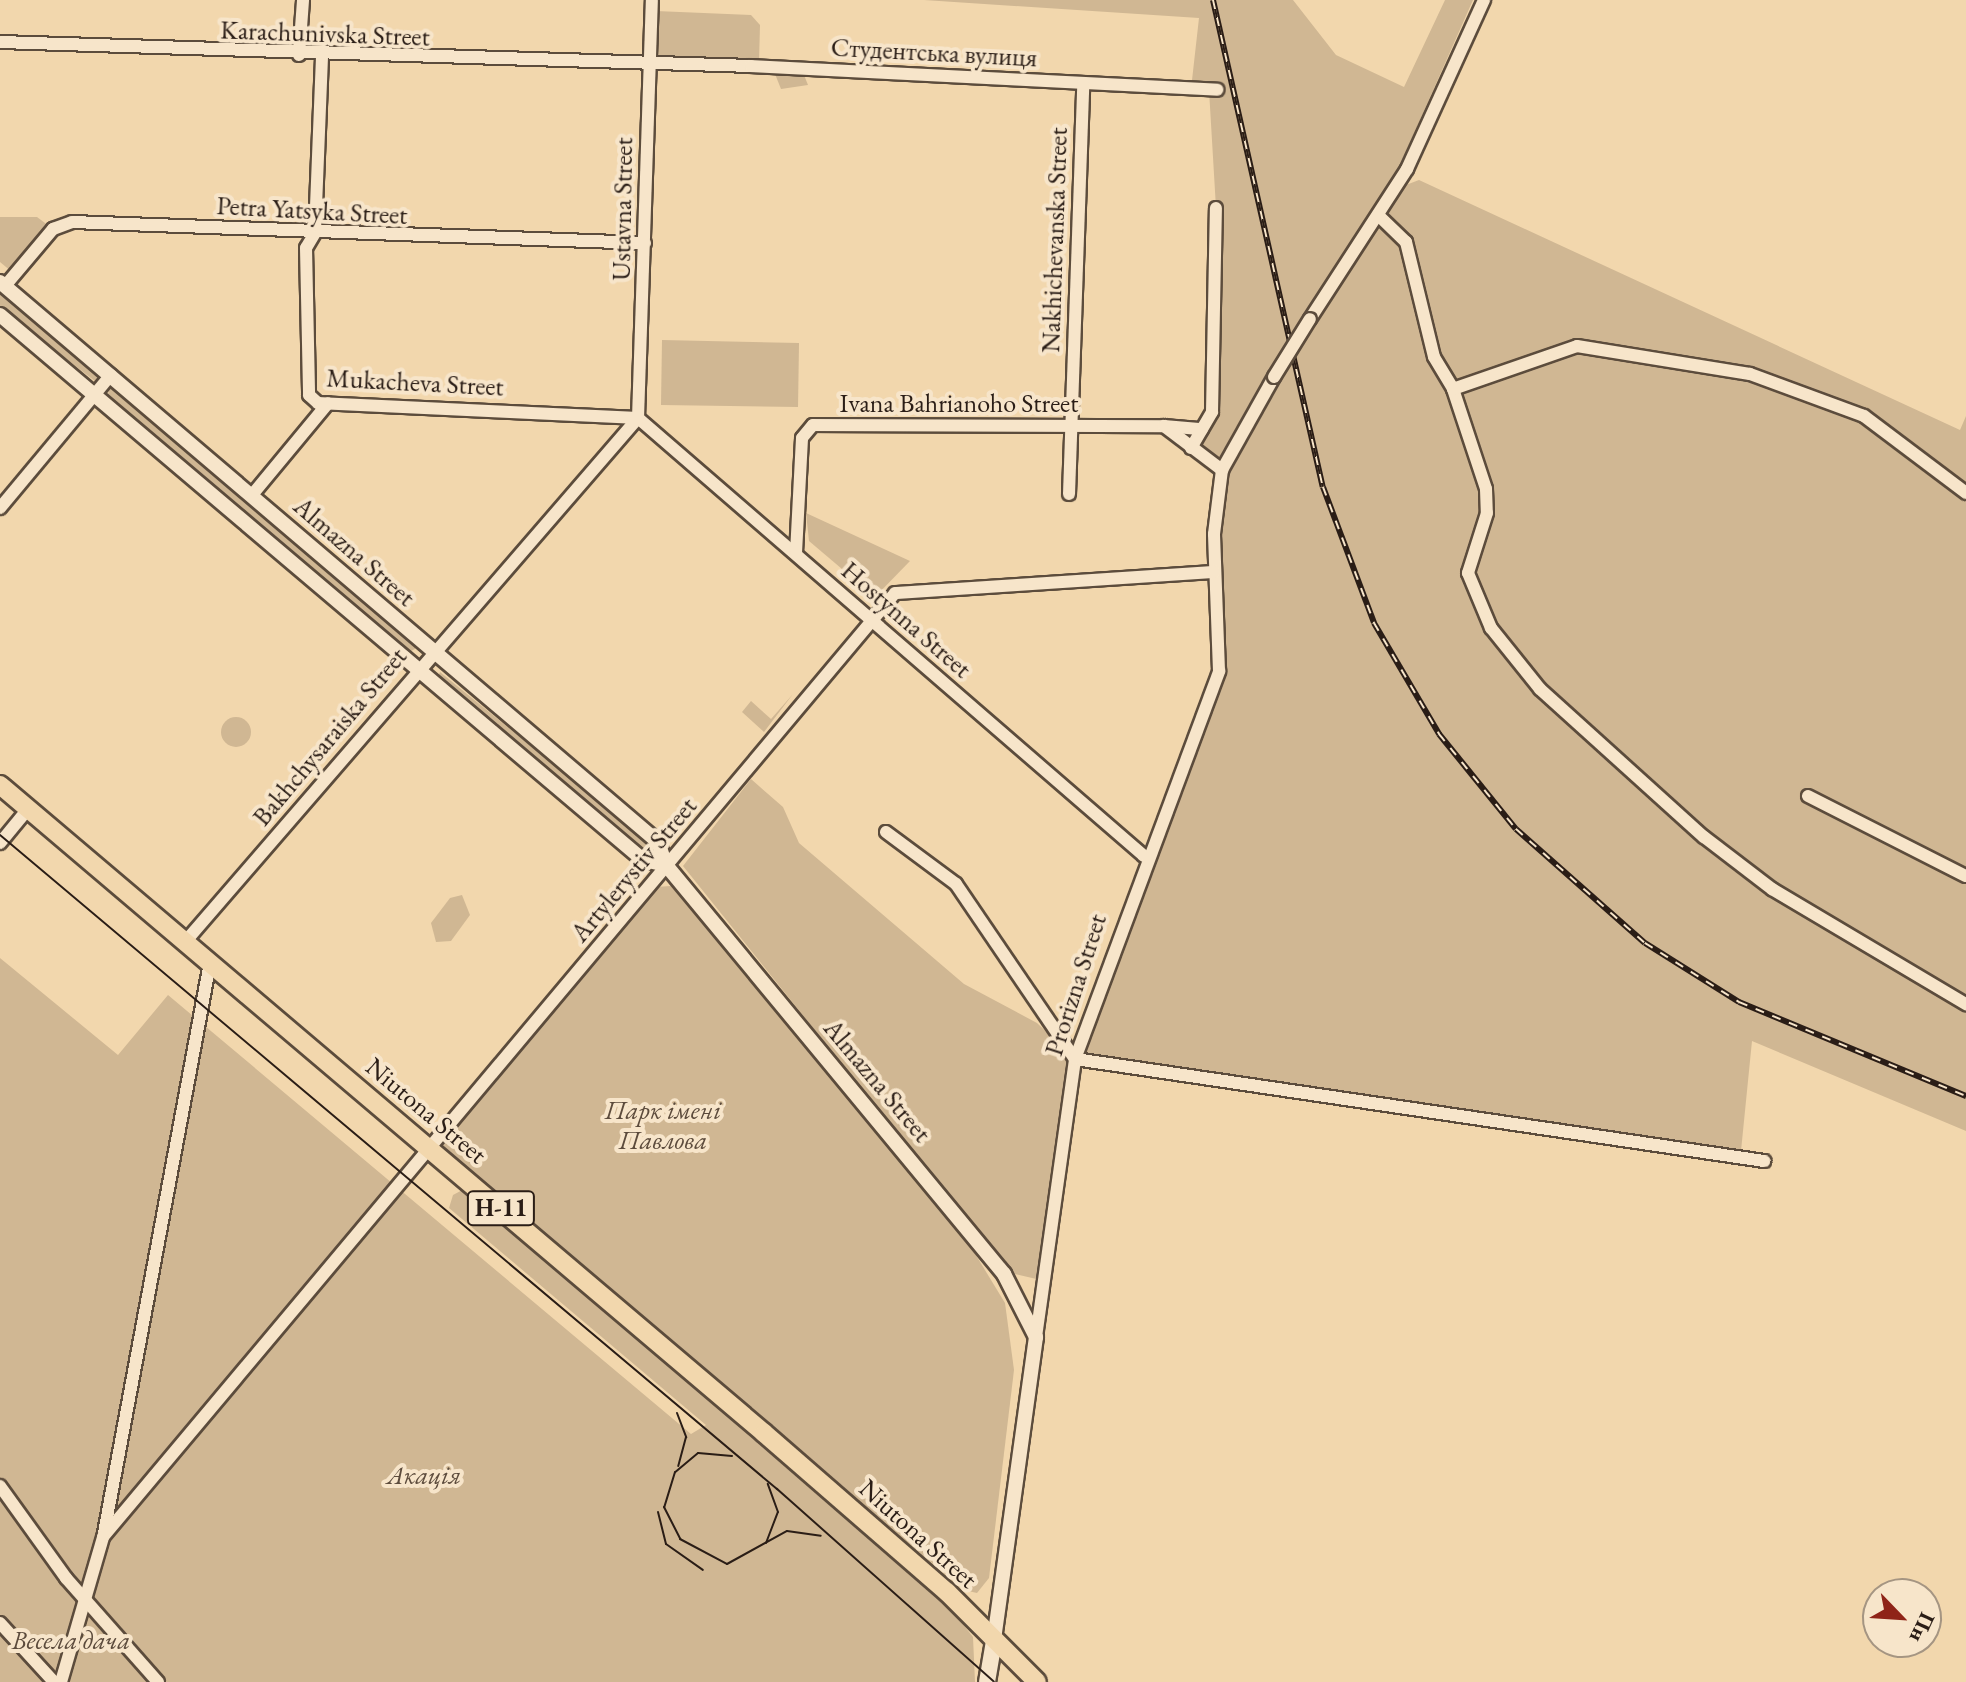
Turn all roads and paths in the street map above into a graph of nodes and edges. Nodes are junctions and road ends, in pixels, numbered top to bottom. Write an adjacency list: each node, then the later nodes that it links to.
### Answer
1 (303, 0): 5 (street)
2 (652, 0): 7 (street, Ustavna Street)
3 (1484, 0): 11 (street, Prorizna Street)
4 (0, 42): 5 (street, Karachunivska Street)
5 (299, 55): 6 (street, Karachunivska Street)
6 (322, 57): 7 (street, Karachunivska Street); 12 (street)
7 (648, 66): 8 (street, Студентська вулиця); 13 (street, Ustavna Street)
8 (1083, 83): 9 (street, Студентська вулиця); 22 (street, Nakhichevanska Street)
9 (1217, 90)
10 (1216, 208): 23 (street)
11 (1378, 215): 17 (street); 25 (street, Prorizna Street, bridge)
12 (315, 233): 13 (street, Petra Yatsyka Street); 14 (street, Petra Yatsyka Street); 19 (street, Mukacheva Street)
13 (645, 243): 20 (street, Ustavna Street)
14 (3, 284): 16 (street, Almazna Street)
15 (0, 315): 18 (street, Almazna Street)
16 (111, 375): 18 (street); 28 (street, Almazna Street)
17 (1453, 389): 26 (street); 45 (street)
18 (95, 395): 29 (street); 34 (street, Almazna Street)
19 (328, 403): 20 (street, Mukacheva Street); 28 (street)
20 (638, 418): 30 (street, Hostynna Street); 33 (street, Bakhchysaraiska Street)
21 (1164, 426): 22 (street, Ivana Bahrianoho Street); 23 (street, Ivana Bahrianoho Street); 24 (street)
22 (1070, 427): 27 (street, Nakhichevanska Street); 30 (street, Ivana Bahrianoho Street)
23 (1202, 429): 24 (street)
24 (1191, 448): 25 (street)
25 (1222, 470): 31 (street, Prorizna Street)
26 (1966, 493)
27 (1069, 494)
28 (252, 495): 33 (street, Almazna Street)
29 (0, 508)
30 (796, 553): 32 (street, Hostynna Street)
31 (1214, 572): 32 (street, Artylerystiv Street); 40 (street, Prorizna Street)
32 (873, 619): 40 (street, Hostynna Street); 41 (street, Artylerystiv Street)
33 (432, 651): 34 (street, Bakhchysaraiska Street); 41 (street, Almazna Street)
34 (417, 669): 41 (street, Almazna Street); 43 (street, Bakhchysaraiska Street)
35 (0, 785): 37 (main road, Niutona Street / Н-11)
36 (1808, 796): 42 (street)
37 (28, 809): 39 (street); 43 (main road, Niutona Street / Н-11)
38 (886, 832): 46 (street)
39 (0, 843)
40 (1144, 856): 46 (street, Prorizna Street)
41 (666, 865): 47 (street, Artylerystiv Street); 49 (street, Almazna Street)
42 (1966, 876)
43 (185, 942): 44 (main road, Niutona Street / Н-11)
44 (210, 963): 47 (main road, Niutona Street / Н-11); 51 (street)
45 (1966, 1004)
46 (1075, 1059): 48 (street); 49 (street, Prorizna Street)
47 (428, 1148): 51 (street, Artylerystiv Street); 54 (main road, Niutona Street / Н-11)
48 (1764, 1161)
49 (1036, 1337): 54 (street, Prorizna Street)
50 (0, 1486): 52 (street)
51 (103, 1537): 52 (street)
52 (82, 1594): 56 (street); 57 (street)
53 (0, 1623): 55 (street)
54 (994, 1641): 58 (main road, Prorizna Street); 59 (main road, Н-11)
55 (54, 1682)
56 (61, 1682)
57 (158, 1682)
58 (987, 1682)
59 (1037, 1682)

